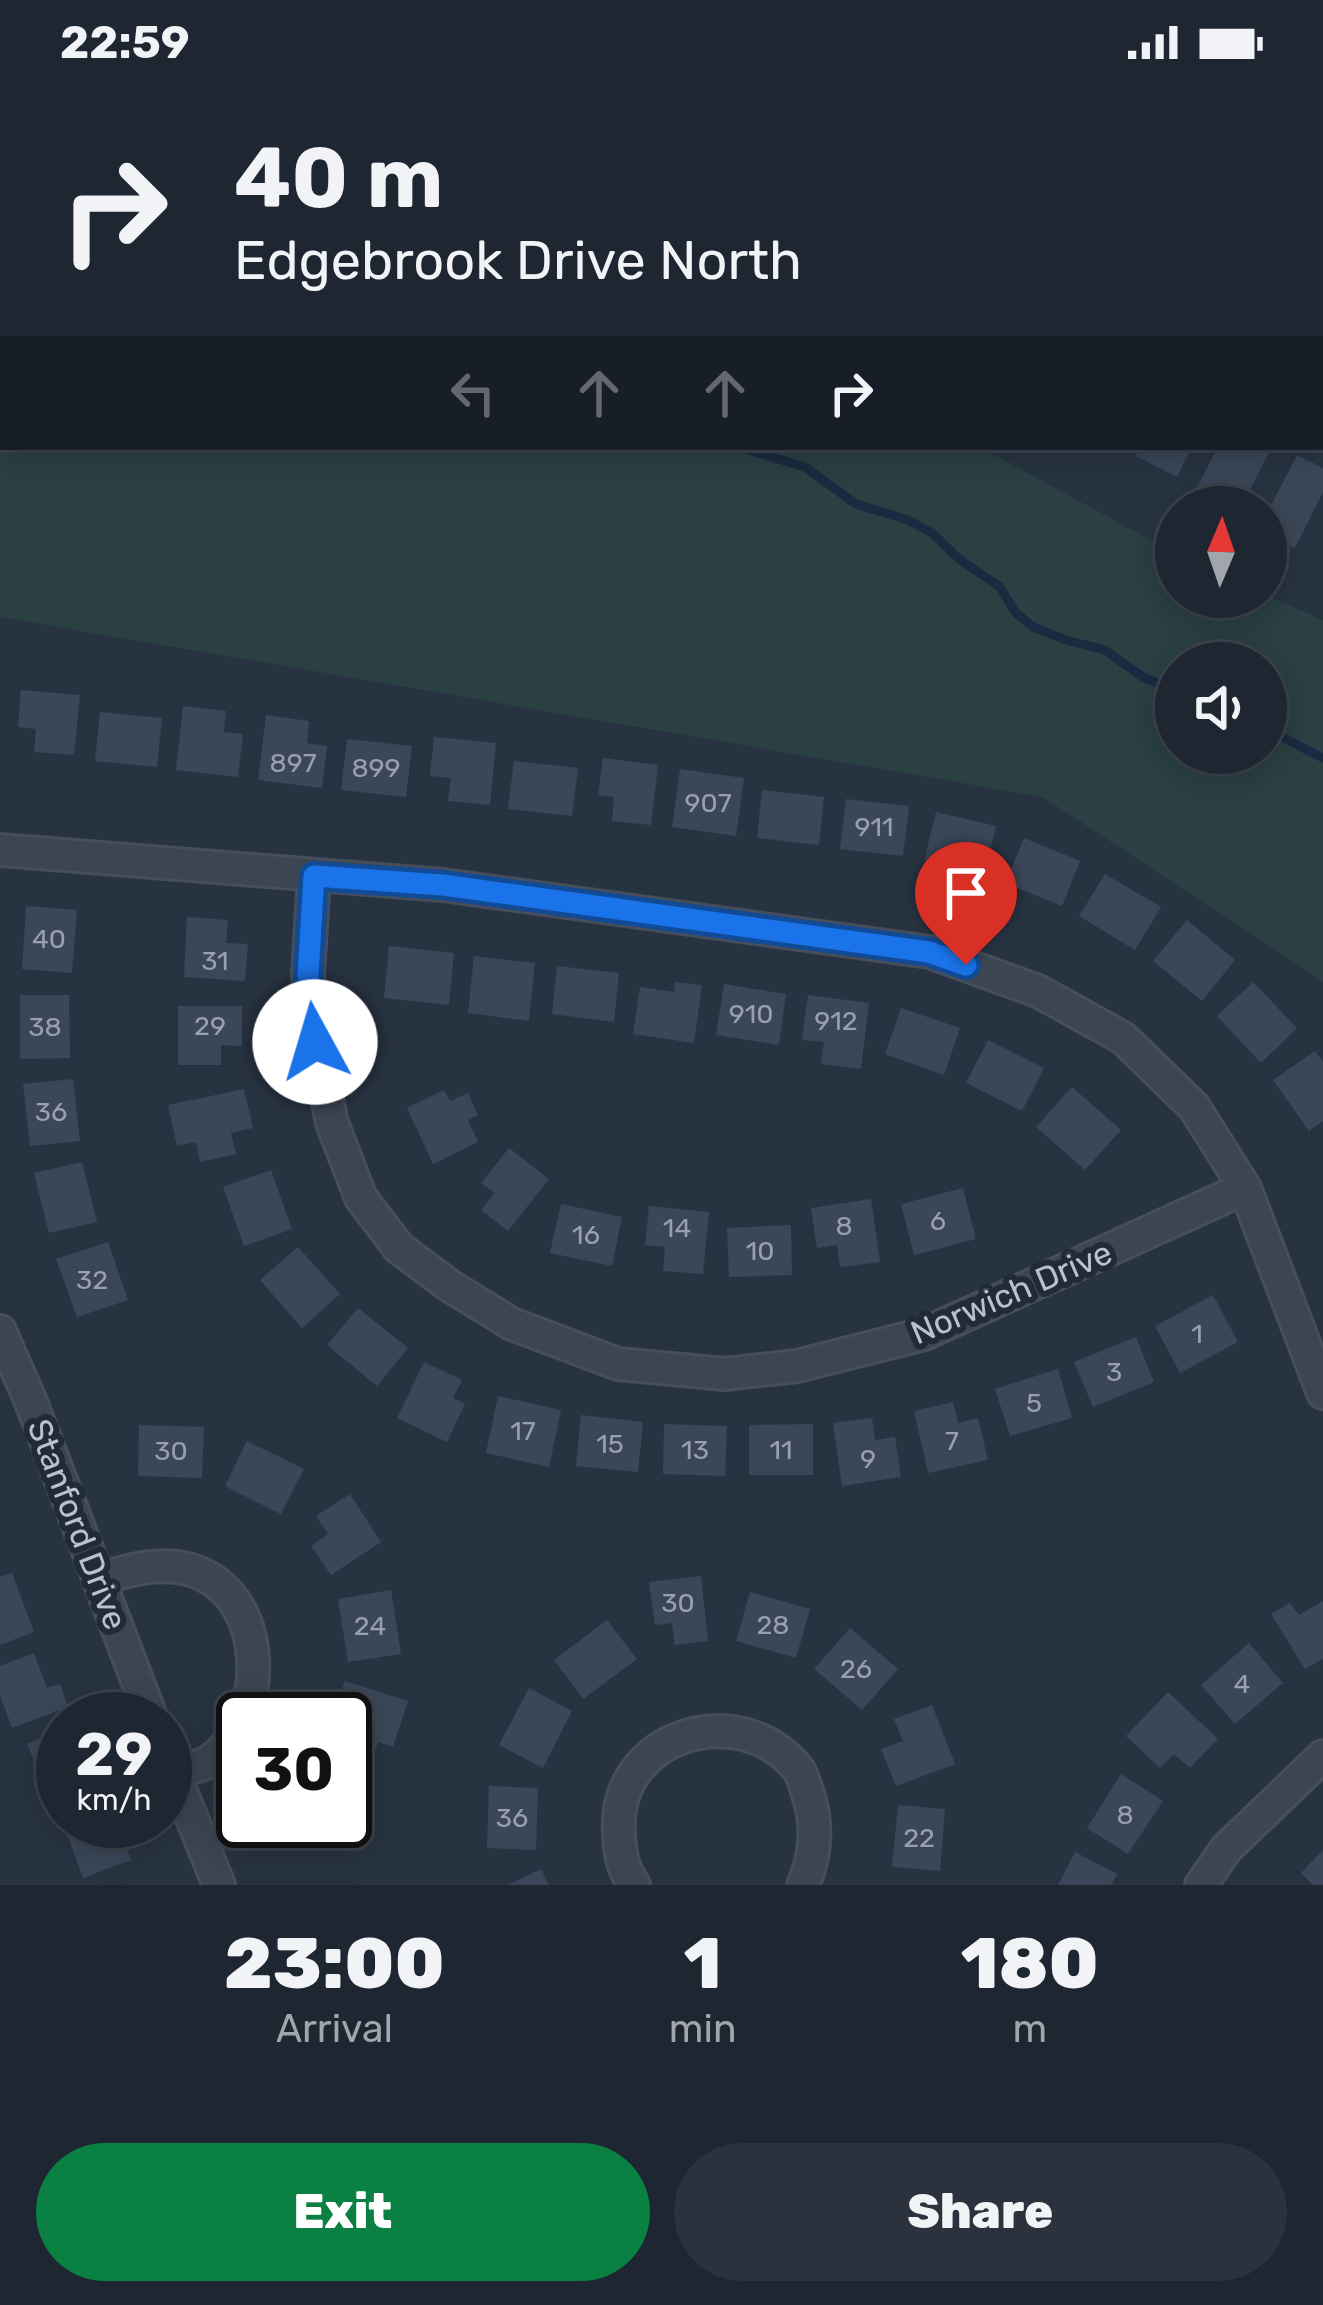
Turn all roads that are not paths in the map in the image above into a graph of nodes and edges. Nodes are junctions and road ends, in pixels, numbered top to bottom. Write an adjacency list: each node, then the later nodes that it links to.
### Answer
1 (0, 850): 2 (street)
2 (314, 876): 3 (street); 3 (street, Norwich Drive)
3 (1245, 1188): 5 (street)
4 (0, 1330): 6 (street, Stanford Drive)
5 (1323, 1393)
6 (99, 1579): 7 (street, Stanford Drive); 9 (street)
7 (142, 1692)
8 (1323, 1756): 14 (street)
9 (192, 1763)
10 (192, 1819): 11 (street)
11 (219, 1885)
12 (634, 1885): 13 (street)
13 (803, 1885)
14 (1202, 1885)

